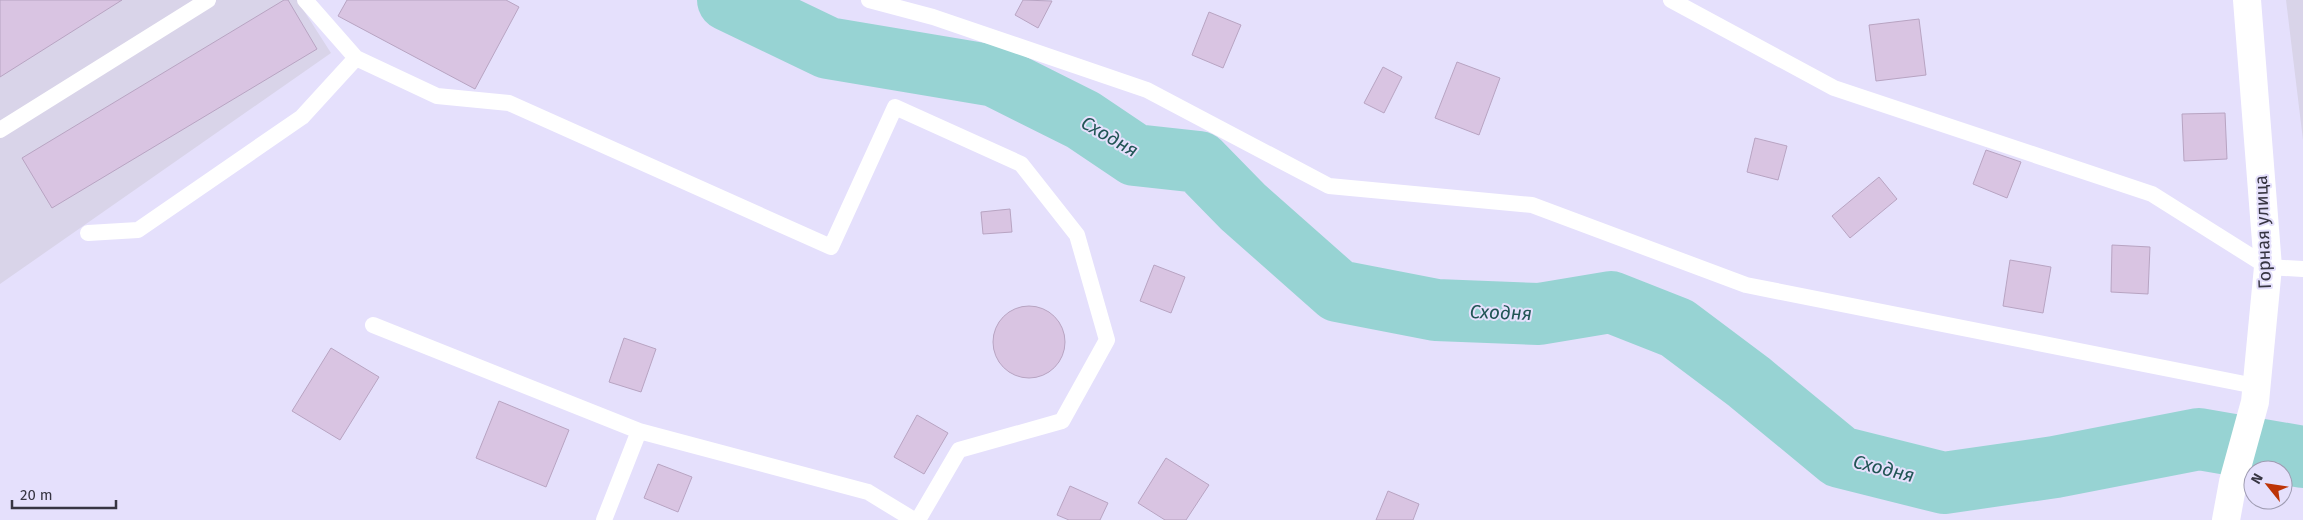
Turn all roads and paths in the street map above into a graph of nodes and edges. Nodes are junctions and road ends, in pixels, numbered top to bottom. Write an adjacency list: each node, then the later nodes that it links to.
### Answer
1 (208, 0): 7 (lane)
2 (305, 0): 6 (lane)
3 (869, 0): 12 (lane)
4 (1671, 0): 9 (lane)
5 (2247, 0): 9 (street, Горная улица)
6 (356, 58): 8 (lane); 15 (lane)
7 (0, 130)
8 (88, 233)
9 (2268, 267): 10 (lane); 12 (street, Горная улица)
10 (2303, 269)
11 (373, 324): 13 (lane)
12 (2255, 394): 16 (street, Горная улица)
13 (639, 431): 14 (lane); 15 (lane)
14 (604, 520)
15 (916, 520)
16 (2226, 520)

